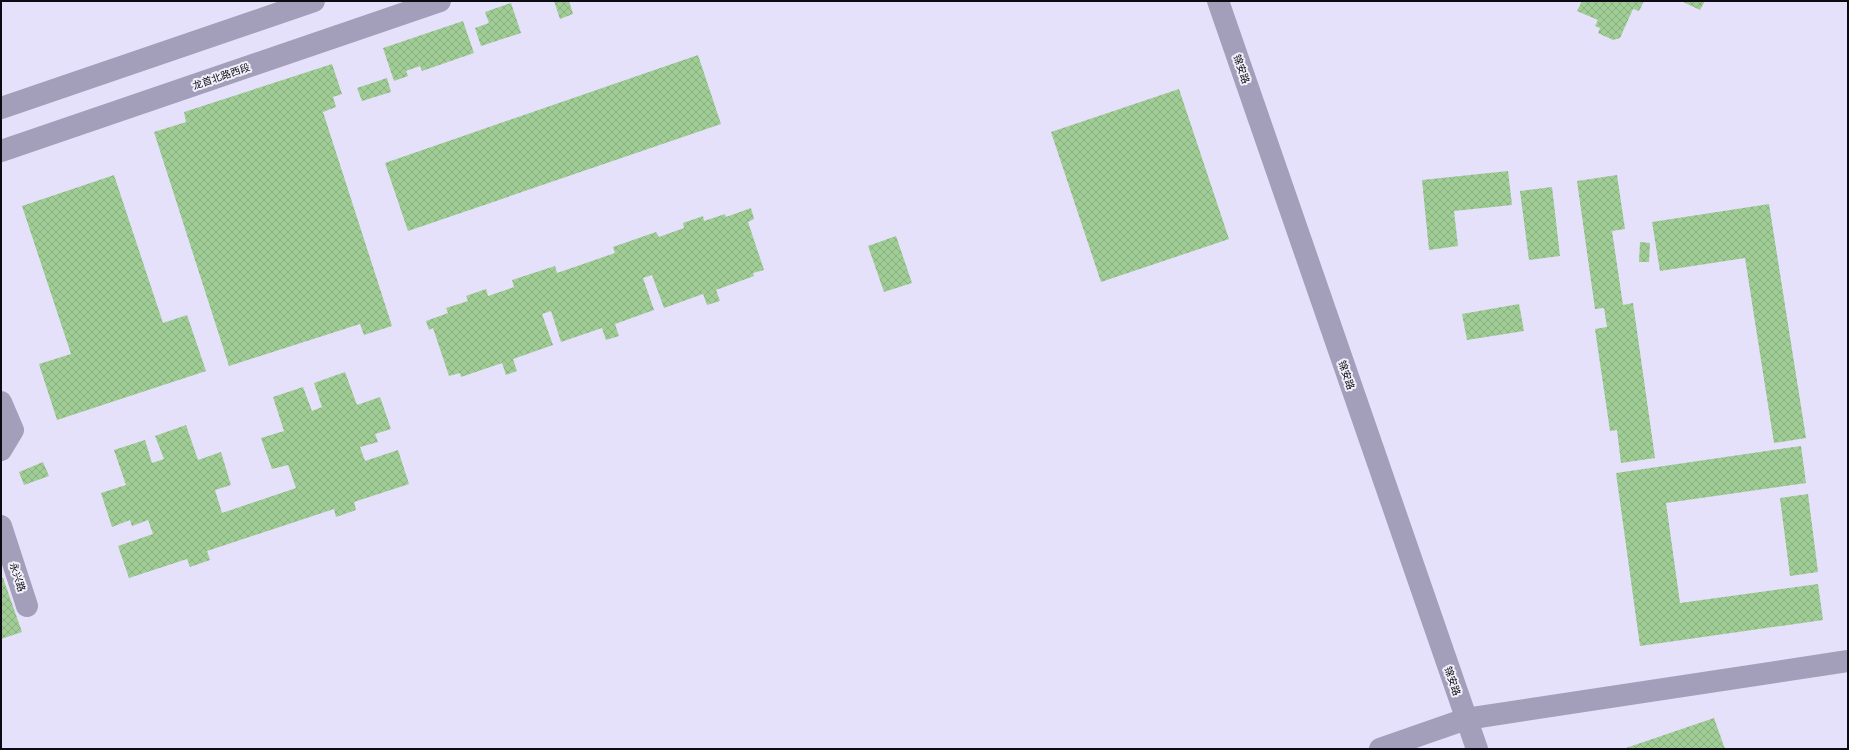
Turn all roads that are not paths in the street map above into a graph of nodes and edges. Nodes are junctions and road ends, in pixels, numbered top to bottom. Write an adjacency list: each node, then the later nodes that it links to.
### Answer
1 (314, 1): 4 (street)
2 (440, 1): 5 (street, 龙首北路西段)
3 (1218, 1): 11 (street, 锦安路)
4 (1, 108)
5 (1, 151)
6 (1, 402): 7 (street)
7 (1, 450)
8 (1, 526): 9 (street, 永兴路)
9 (27, 606)
10 (1848, 661): 11 (street)
11 (1466, 719): 12 (street); 13 (street, 锦安路)
12 (1380, 749)
13 (1477, 749)

